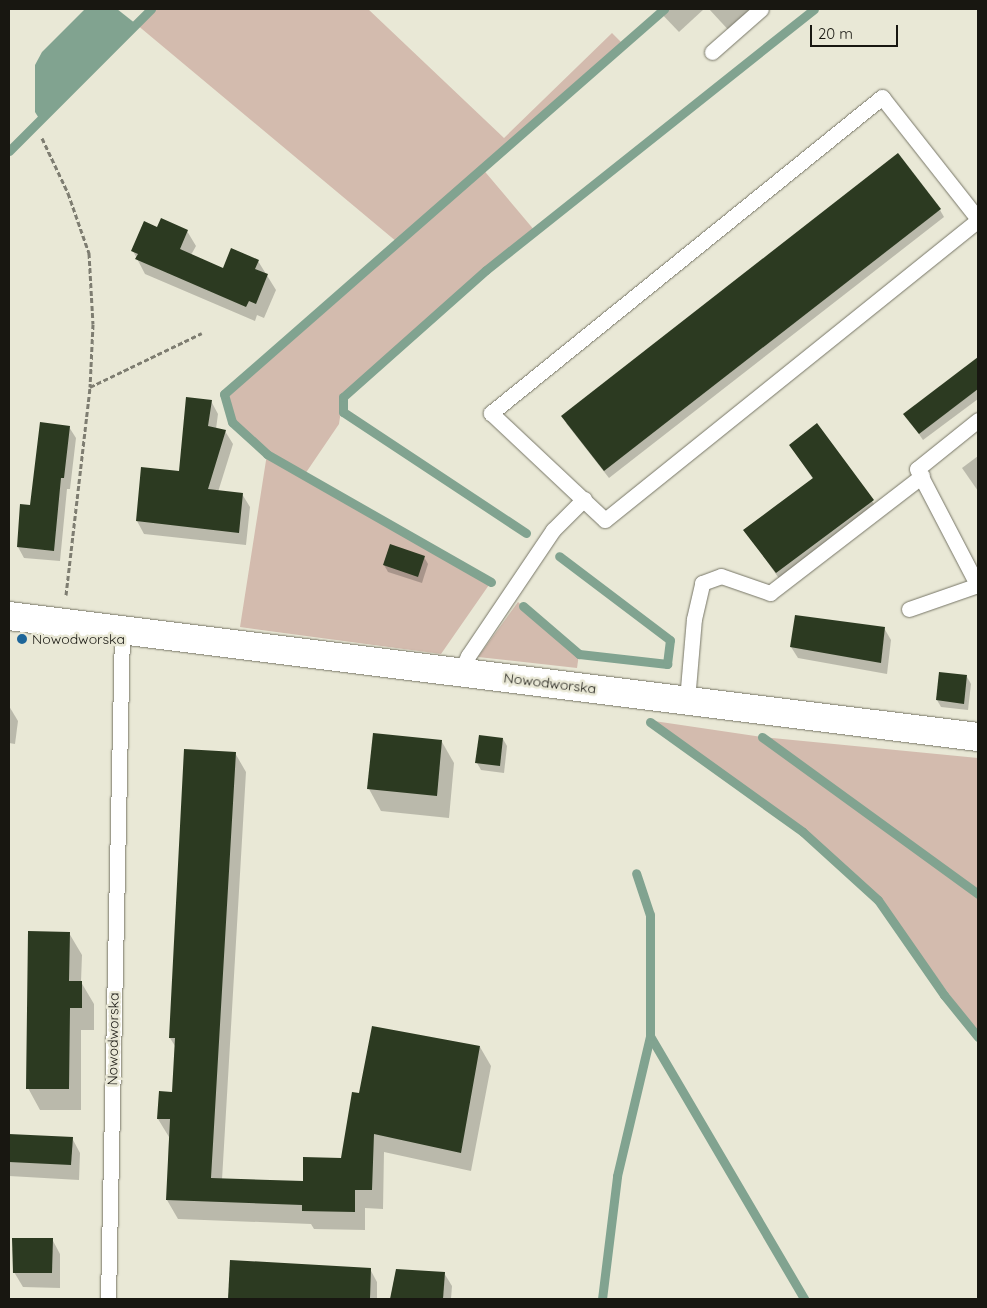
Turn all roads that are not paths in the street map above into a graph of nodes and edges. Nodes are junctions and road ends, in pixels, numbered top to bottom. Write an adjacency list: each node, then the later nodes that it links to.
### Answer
1 (761, 9): 2 (lane)
2 (712, 52)
3 (978, 220): 6 (lane); 6 (lane)
4 (978, 420): 5 (lane)
5 (922, 476): 7 (lane); 12 (lane)
6 (584, 499): 11 (lane)
7 (978, 586): 8 (lane)
8 (909, 610)
9 (9, 616): 10 (street, Nowodworska)
10 (122, 629): 11 (street, Nowodworska); 14 (lane, Nowodworska)
11 (461, 671): 12 (street, Nowodworska)
12 (687, 700): 13 (street, Nowodworska)
13 (978, 733)
14 (108, 1299)

